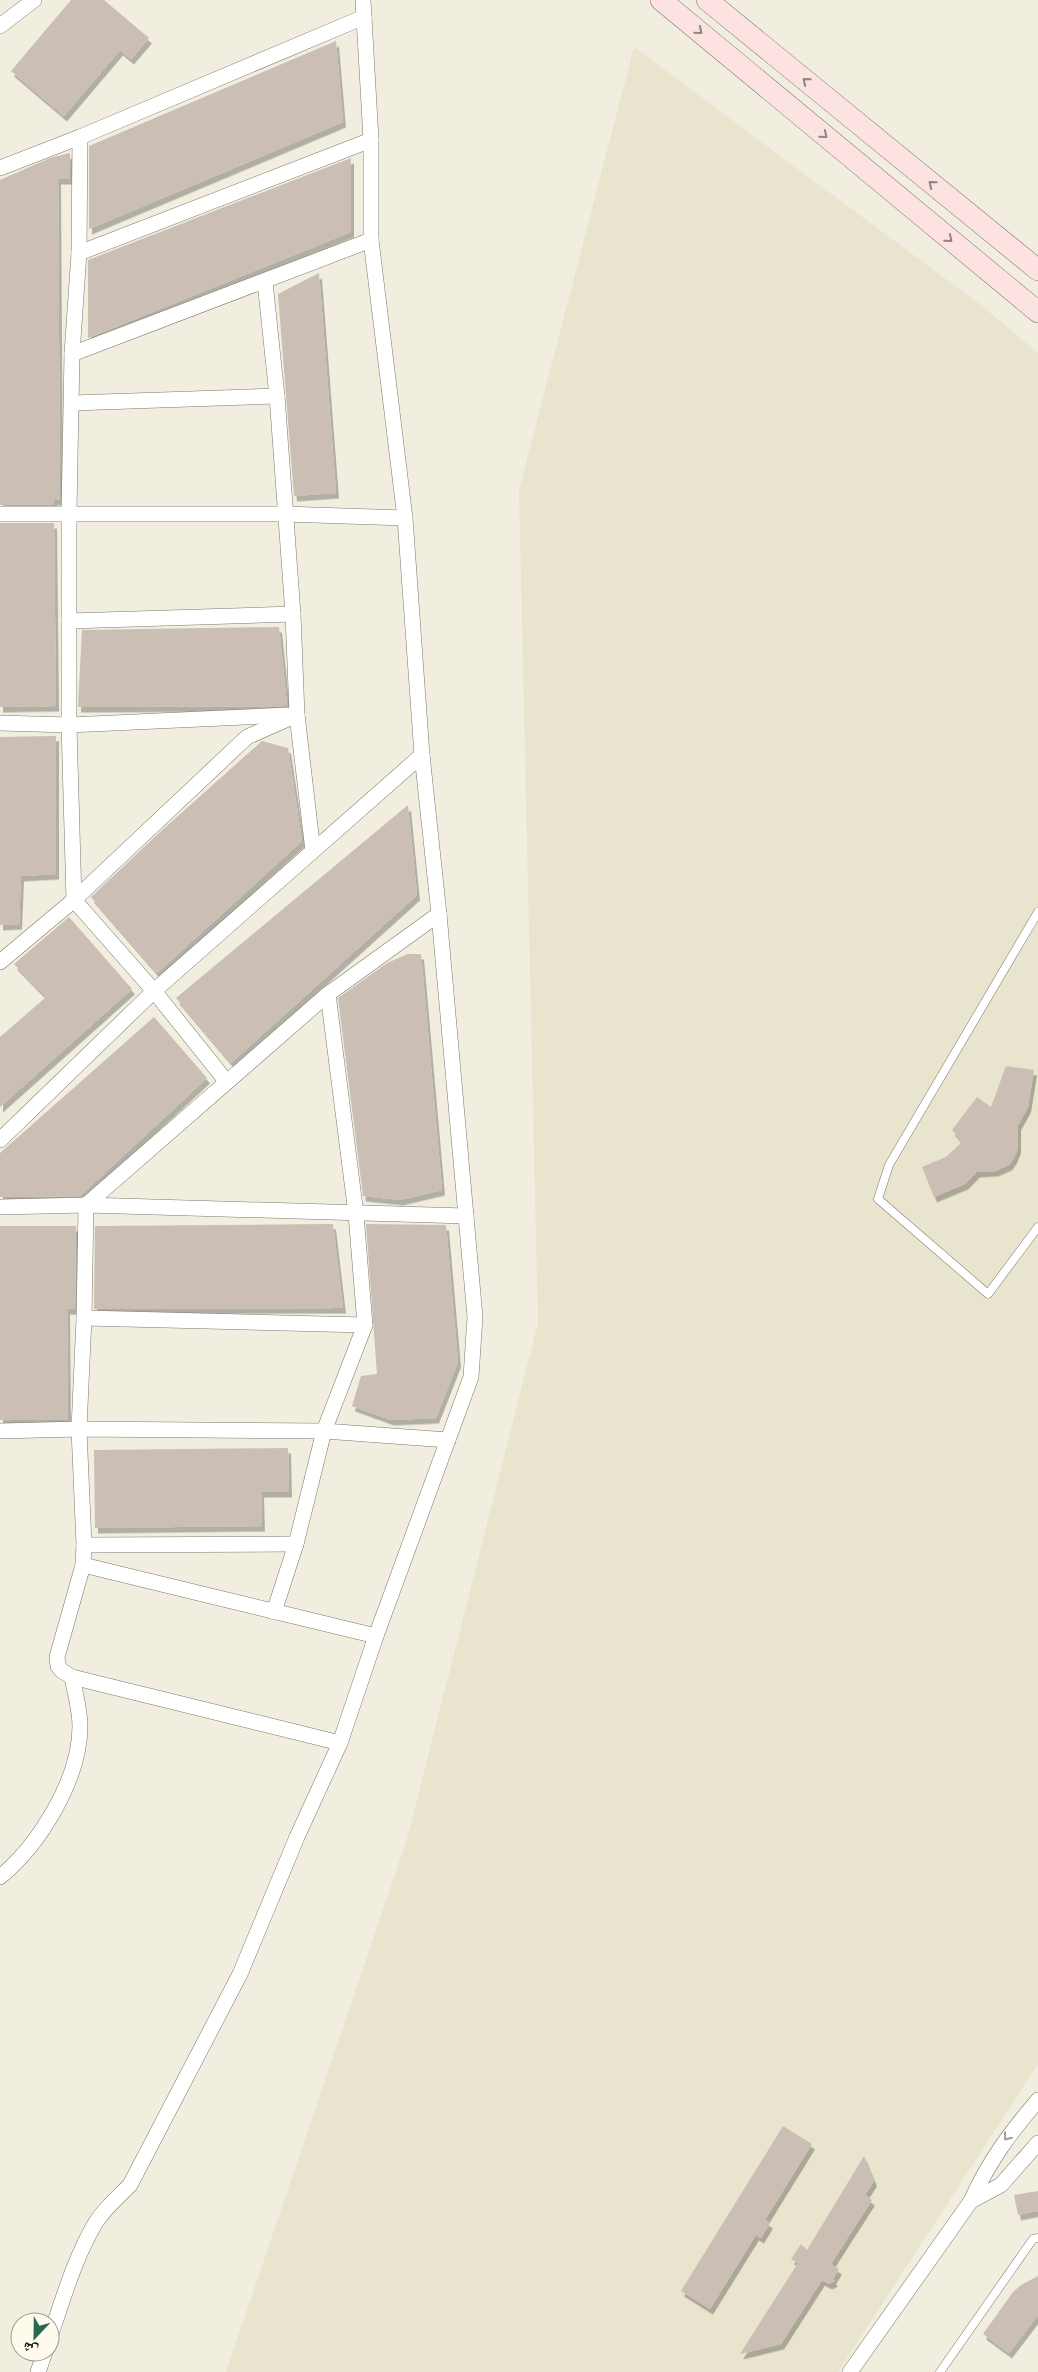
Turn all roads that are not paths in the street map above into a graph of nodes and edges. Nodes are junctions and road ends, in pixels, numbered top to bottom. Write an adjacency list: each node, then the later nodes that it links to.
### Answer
1 (34, 0): 6 (street)
2 (363, 0): 5 (street)
3 (661, 0): 14 (main road, one-way to 14)
4 (706, 0): 12 (main road, one-way to 4)
5 (364, 17): 7 (street); 8 (street)
6 (0, 26)
7 (80, 137): 9 (street); 11 (street)
8 (371, 140): 10 (street); 11 (street)
9 (0, 168)
10 (371, 240): 13 (street); 21 (street)
11 (79, 253): 15 (street)
12 (1038, 270)
13 (265, 282): 15 (street); 16 (street)
14 (1038, 312)
15 (72, 354): 17 (street)
16 (277, 396): 17 (street); 20 (street)
17 (72, 403): 18 (street)
18 (69, 512): 19 (street); 20 (street); 23 (street)
19 (0, 514)
20 (284, 514): 21 (street); 22 (street)
21 (405, 518): 27 (street)
22 (293, 614): 23 (street); 24 (street)
23 (69, 621): 26 (street)
24 (298, 714): 26 (street); 28 (street); 29 (street)
25 (0, 723): 26 (street)
26 (69, 724): 29 (street)
27 (422, 755): 28 (street); 31 (street)
28 (313, 851): 33 (street)
29 (74, 900): 32 (street); 33 (street)
30 (1038, 912): 41 (lane)
31 (439, 914): 34 (street); 40 (street)
32 (0, 962)
33 (154, 992): 35 (street); 36 (street)
34 (328, 994): 35 (street); 39 (street)
35 (226, 1082): 37 (street)
36 (0, 1140)
37 (86, 1206): 38 (street); 39 (street); 42 (street)
38 (0, 1207)
39 (356, 1214): 40 (street); 43 (street)
40 (466, 1216): 47 (street)
41 (1038, 1227)
42 (84, 1318): 43 (street); 44 (street)
43 (365, 1325): 46 (street)
44 (79, 1429): 45 (street); 46 (street); 49 (street)
45 (0, 1431)
46 (324, 1431): 47 (street); 48 (street)
47 (448, 1440): 52 (street)
48 (296, 1544): 49 (street); 51 (street)
49 (84, 1545): 50 (street)
50 (82, 1565): 51 (street); 53 (street)
51 (274, 1612): 52 (street)
52 (376, 1636): 54 (street)
53 (72, 1677): 54 (street); 55 (street)
54 (340, 1743): 60 (street)
55 (0, 1877)
56 (1038, 2100): 58 (street, one-way to 58)
57 (1038, 2142): 58 (street)
58 (971, 2201): 61 (street)
59 (1038, 2238): 62 (lane)
60 (59, 2312)
61 (850, 2372)
62 (940, 2372)

